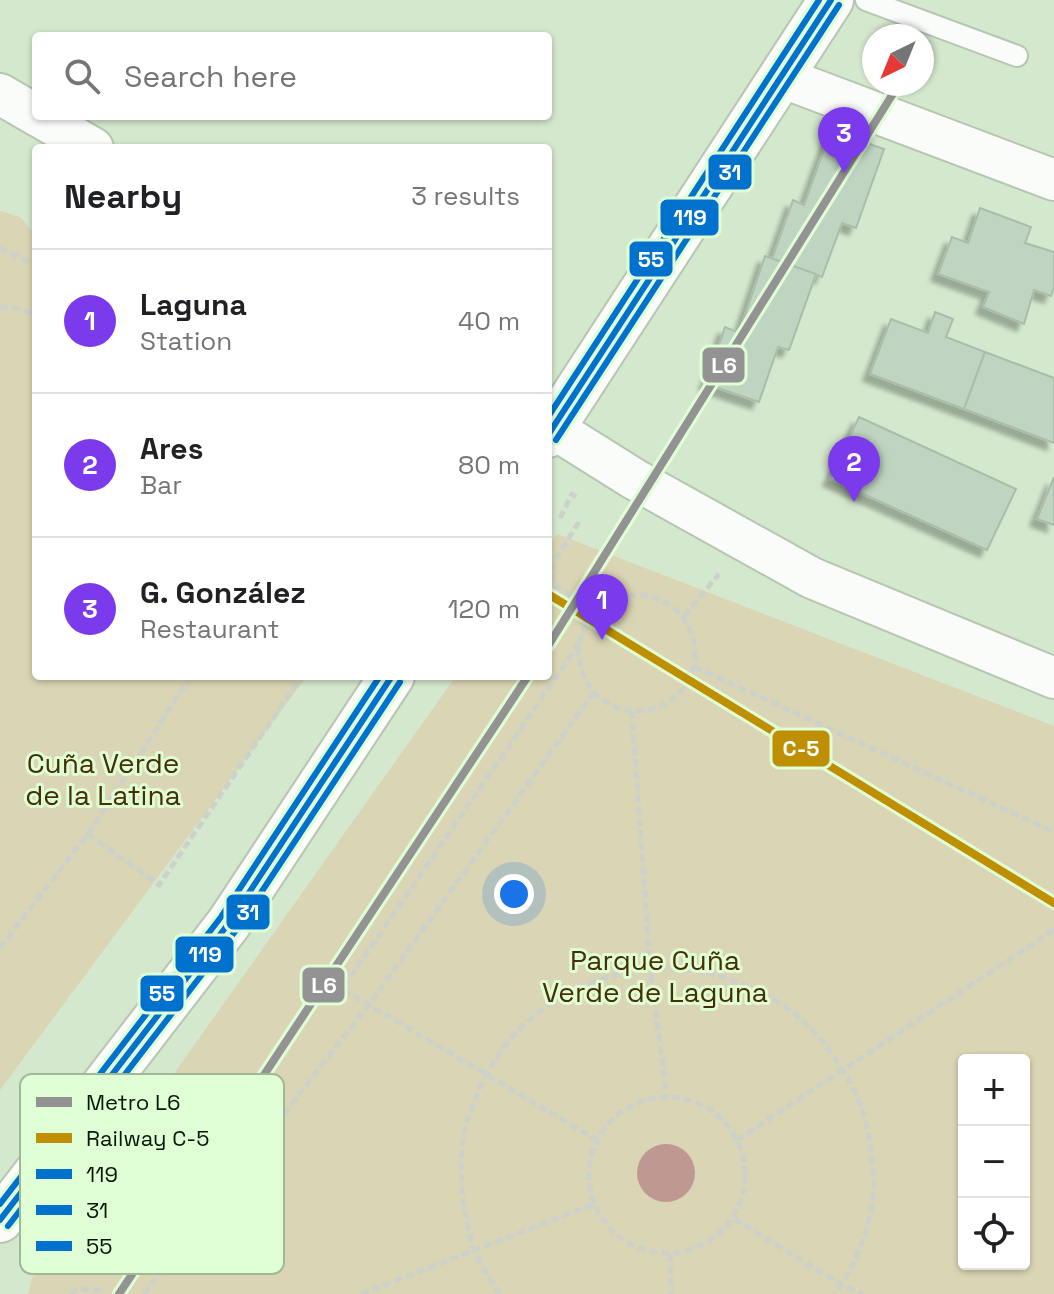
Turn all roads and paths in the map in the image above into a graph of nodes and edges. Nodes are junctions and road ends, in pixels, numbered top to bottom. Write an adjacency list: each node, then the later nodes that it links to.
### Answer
1 (831, 0): 4 (main road)
2 (866, 0): 3 (lane)
3 (1017, 56)
4 (781, 77): 9 (street); 14 (main road)
5 (0, 94): 6 (street)
6 (32, 113)
7 (44, 120): 8 (street)
8 (86, 144)
9 (1054, 180)
10 (0, 248): 11 (path)
11 (32, 264)
12 (0, 307): 13 (path)
13 (32, 314)
14 (552, 424)
15 (552, 431): 17 (street)
16 (579, 522): 18 (path)
17 (745, 541): 19 (path); 22 (street)
18 (594, 612): 19 (path); 20 (path)
19 (684, 616): 21 (path)
20 (579, 644): 26 (path); 33 (path)
21 (695, 667): 27 (path); 28 (path)
22 (1054, 678)
23 (188, 680): 29 (path)
24 (299, 680): 29 (path)
25 (389, 680): 35 (main road)
26 (594, 692): 27 (path); 33 (path)
27 (632, 711): 32 (path)
28 (1054, 832)
29 (88, 834): 31 (path)
30 (1054, 930): 34 (path)
31 (0, 948)
32 (650, 968): 34 (path); 36 (path); 37 (path)
33 (368, 1006): 36 (path); 38 (path)
34 (844, 1069): 40 (path); 48 (path)
35 (113, 1074)
36 (485, 1075): 39 (path); 45 (path)
37 (667, 1097): 39 (path); 40 (path)
38 (284, 1114)
39 (597, 1140): 42 (path)
40 (737, 1140): 43 (path)
41 (20, 1194): 44 (main road)
42 (594, 1204): 45 (path); 46 (path)
43 (734, 1219): 46 (path); 48 (path)
44 (0, 1220)
45 (474, 1249): 52 (path); 53 (path)
46 (670, 1254): 54 (path)
47 (160, 1274): 51 (path)
48 (842, 1285): 55 (path); 56 (path)
49 (71, 1294): 50 (path)
50 (103, 1294)
51 (144, 1294)
52 (361, 1294)
53 (500, 1294)
54 (671, 1294)
55 (835, 1294)
56 (863, 1294)

